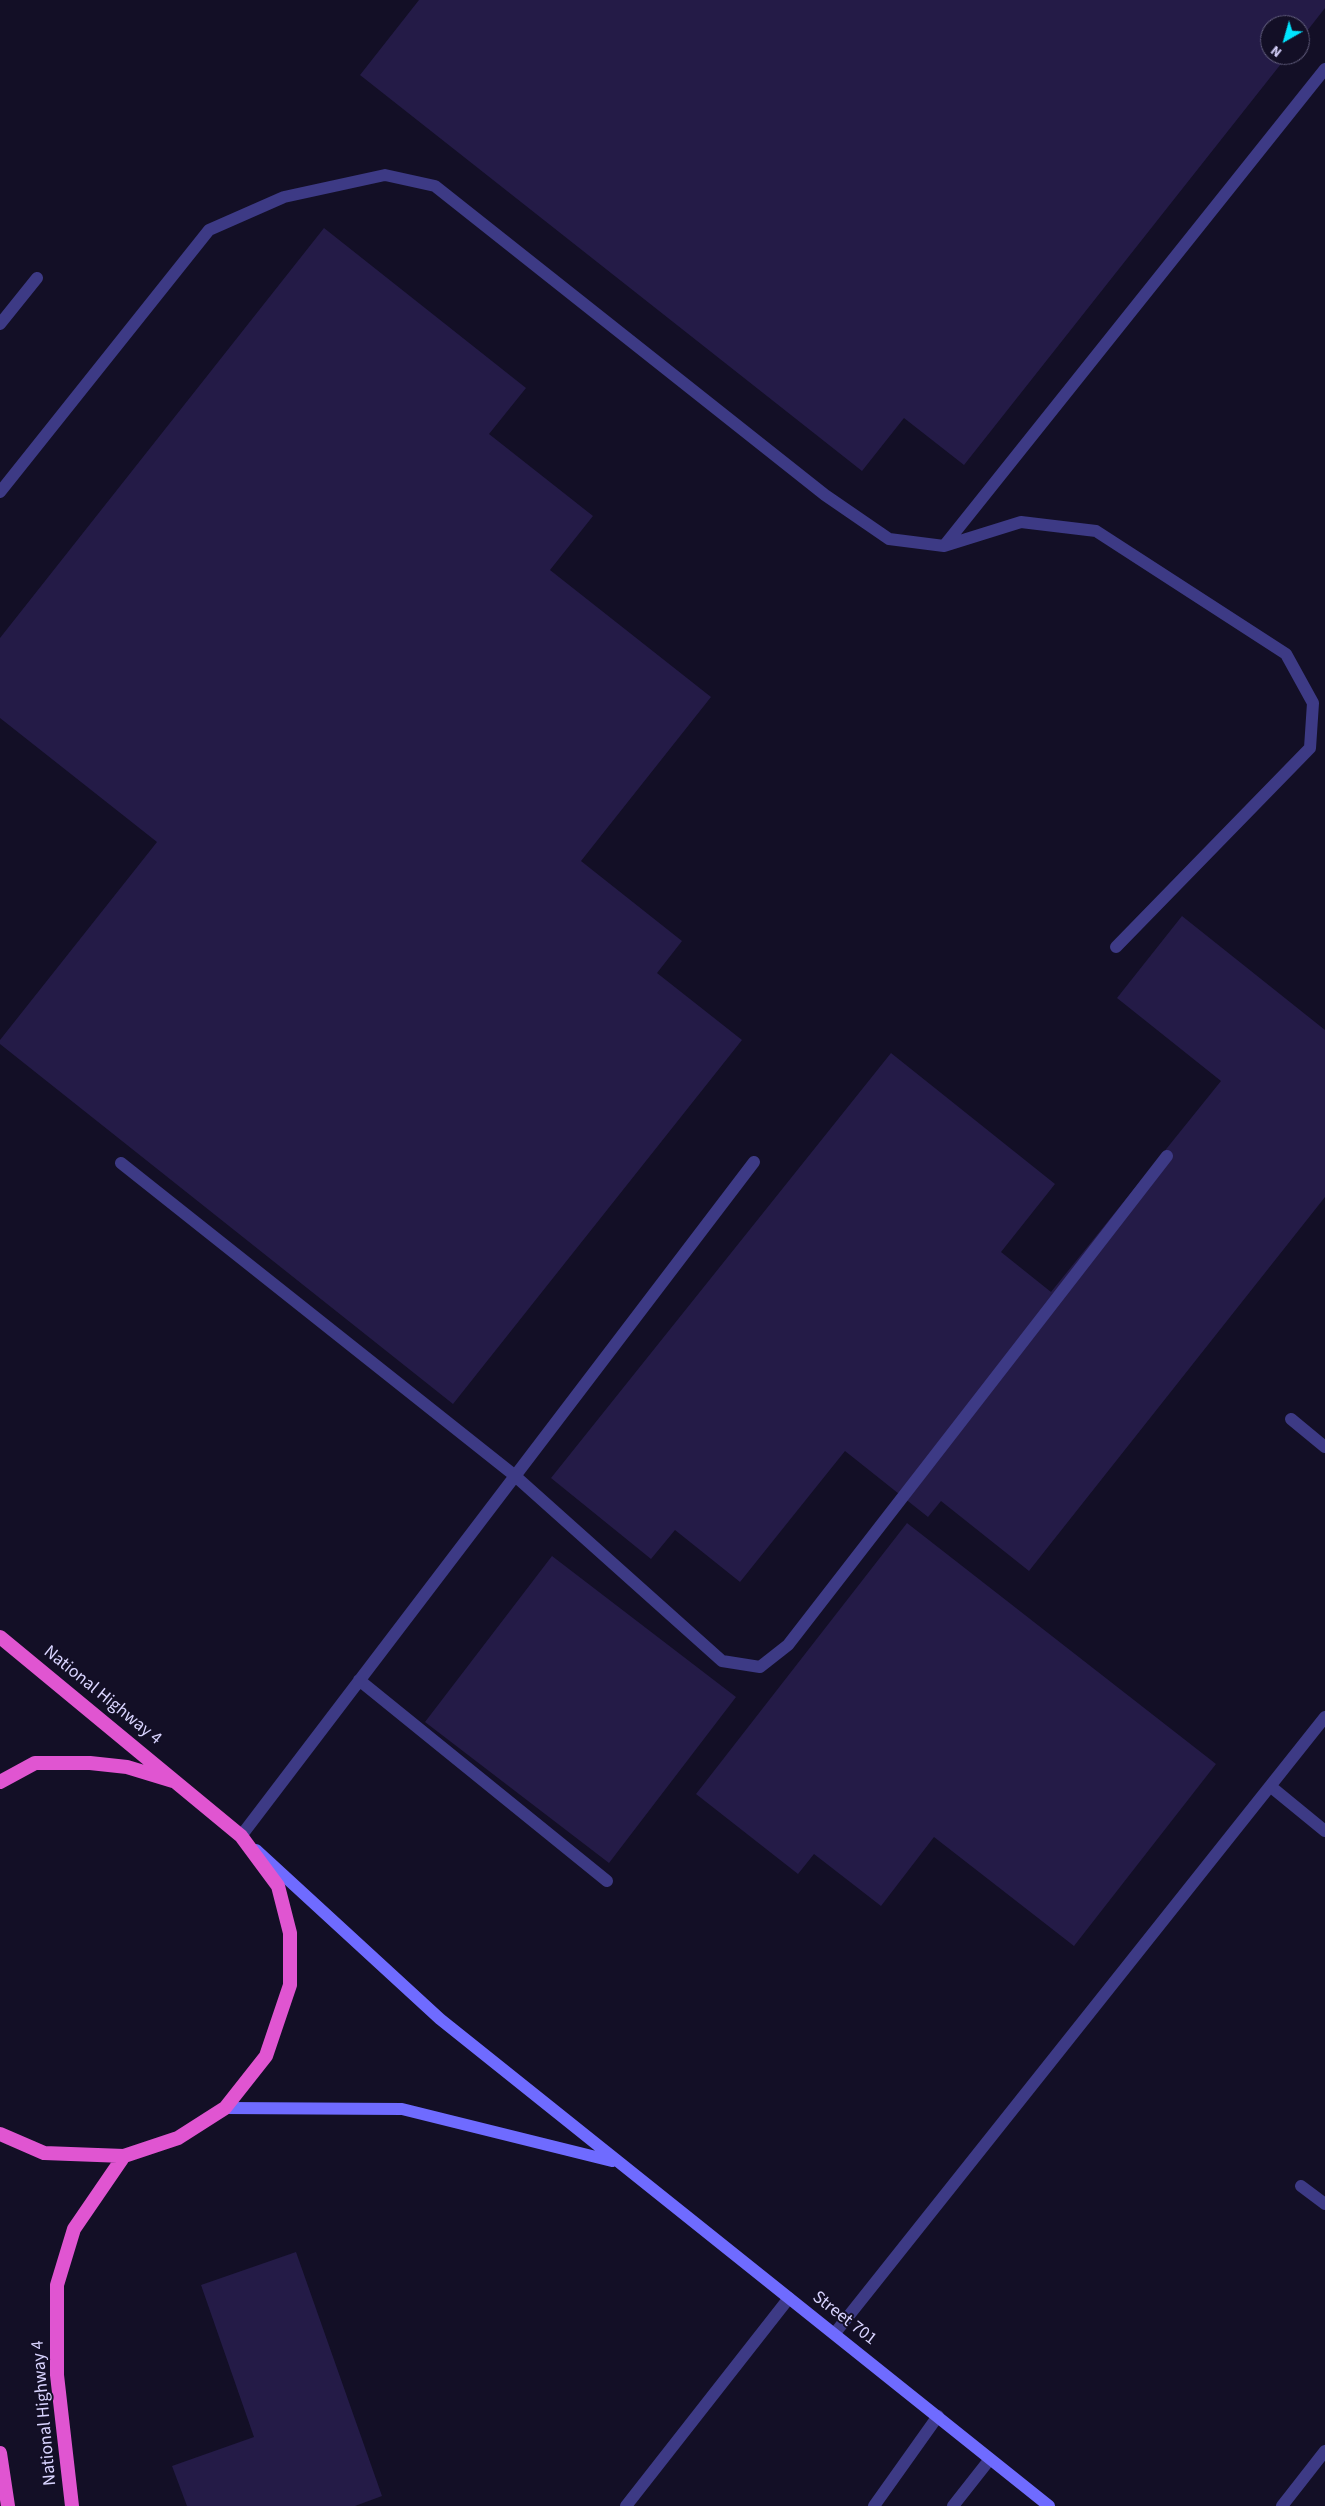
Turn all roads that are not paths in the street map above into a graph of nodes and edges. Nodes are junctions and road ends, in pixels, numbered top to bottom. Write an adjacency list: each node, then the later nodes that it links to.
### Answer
1 (1325, 69): 5 (street)
2 (37, 278): 3 (street)
3 (0, 324)
4 (0, 492): 5 (street)
5 (944, 546): 6 (street)
6 (1116, 947)
7 (1167, 1156): 12 (street)
8 (754, 1162): 12 (street)
9 (121, 1163): 12 (street)
10 (1291, 1419): 11 (street)
11 (1325, 1447)
12 (514, 1475): 14 (street)
13 (0, 1637): 17 (highway, National Highway 4)
14 (359, 1680): 20 (street); 21 (street)
15 (1325, 1717): 18 (street)
16 (0, 1782): 17 (highway)
17 (181, 1784): 20 (highway, National Highway 4)
18 (1270, 1786): 19 (street); 29 (street)
19 (1325, 1831)
20 (241, 1836): 22 (highway, National Highway 4); 25 (main road, Street 701)
21 (607, 1881)
22 (225, 2108): 24 (highway, National Highway 4); 25 (main road)
23 (0, 2134): 24 (highway)
24 (124, 2156): 35 (highway, National Highway 4)
25 (616, 2162): 28 (main road, Street 701)
26 (1301, 2186): 27 (street)
27 (1325, 2204)
28 (789, 2298): 29 (main road, Street 701); 36 (street)
29 (834, 2333): 30 (main road, Street 701)
30 (938, 2416): 33 (main road, Street 701); 37 (street)
31 (1325, 2451): 40 (street)
32 (0, 2453): 34 (highway)
33 (990, 2459): 38 (street); 39 (main road, Street 701)
34 (8, 2506)
35 (72, 2506)
36 (626, 2506)
37 (874, 2506)
38 (953, 2506)
39 (1049, 2506)
40 (1282, 2506)

